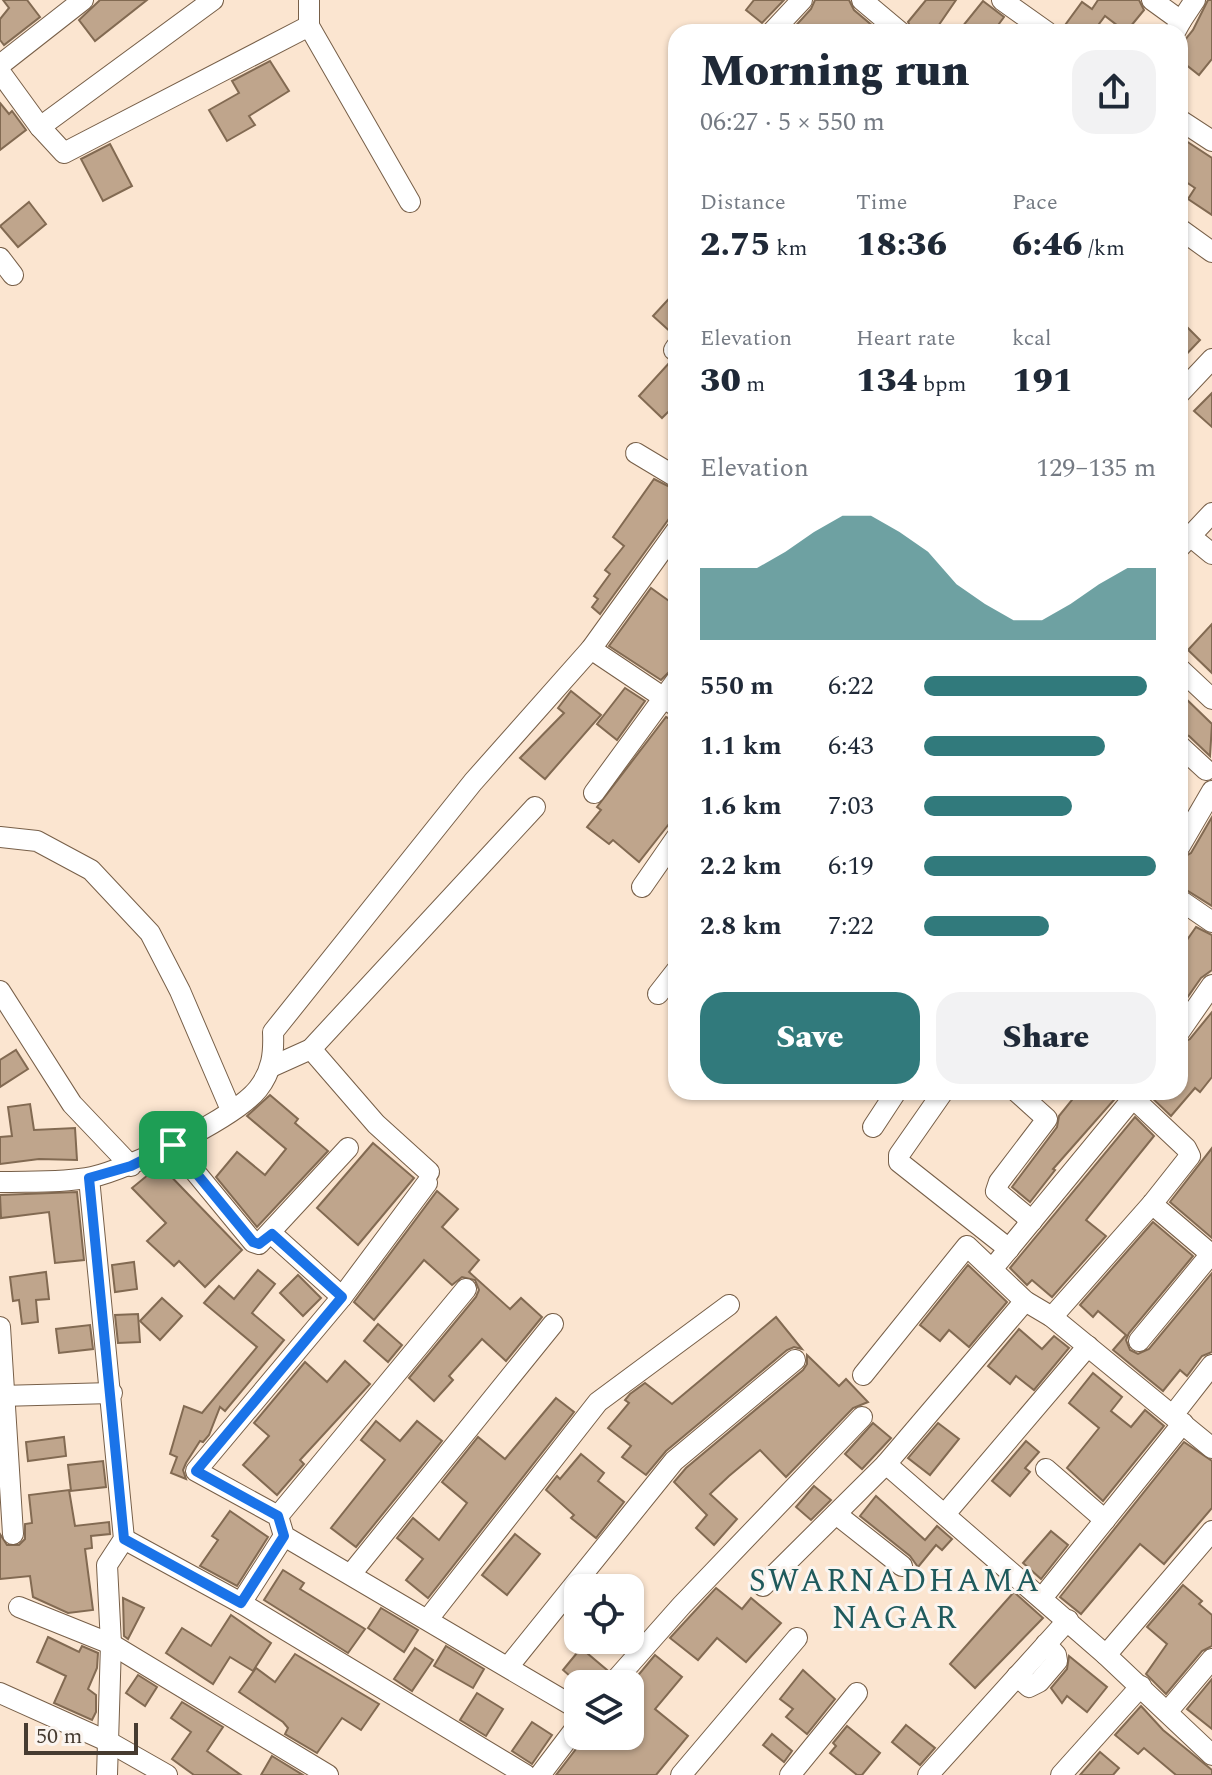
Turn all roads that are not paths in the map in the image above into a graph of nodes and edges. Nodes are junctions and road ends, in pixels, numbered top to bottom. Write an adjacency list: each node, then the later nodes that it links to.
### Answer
1 (83, 0): 15 (street)
2 (213, 0): 18 (street)
3 (309, 0): 14 (street)
4 (802, 0): 9 (street)
5 (862, 0): 10 (street)
6 (1002, 0): 11 (street)
7 (1152, 0): 12 (street)
8 (1195, 0): 13 (street)
9 (780, 24)
10 (884, 24)
11 (1036, 24)
12 (1176, 24)
13 (1179, 24)
14 (309, 26): 18 (street); 20 (street)
15 (0, 65)
16 (0, 72): 18 (street)
17 (1188, 125): 19 (street)
18 (40, 127)
19 (1212, 139)
20 (410, 202)
21 (1188, 235): 22 (street)
22 (1212, 252)
23 (0, 258): 24 (street)
24 (13, 275)
25 (1212, 359): 26 (street)
26 (1188, 384)
27 (636, 453): 28 (street)
28 (668, 472)
29 (1212, 513): 30 (street)
30 (1188, 539)
31 (668, 542): 34 (street)
32 (1188, 543): 33 (street)
33 (1212, 554)
34 (591, 649): 36 (street); 56 (street)
35 (1188, 676): 37 (street)
36 (668, 693)
37 (1212, 699)
38 (668, 700): 42 (street)
39 (1188, 754): 40 (street)
40 (1210, 771)
41 (1212, 791): 44 (street)
42 (594, 793)
43 (535, 807): 55 (street)
44 (1188, 832)
45 (0, 837): 62 (street)
46 (668, 850): 47 (street)
47 (642, 887)
48 (1188, 906): 49 (street)
49 (1212, 922)
50 (668, 981): 53 (street)
51 (1212, 985): 54 (street)
52 (0, 991): 66 (street)
53 (658, 994)
54 (1188, 1020)
55 (311, 1049): 56 (street); 76 (street)
56 (271, 1067): 62 (street)
57 (891, 1100): 63 (street)
58 (937, 1100): 72 (street)
59 (1026, 1100): 70 (street)
60 (1132, 1100): 70 (street)
61 (1141, 1100): 69 (street)
62 (231, 1110): 64 (street)
63 (873, 1127)
64 (173, 1145): 66 (street); 71 (street)
65 (348, 1148): 71 (street)
66 (131, 1166): 67 (street)
67 (89, 1178): 68 (street); 87 (street)
68 (0, 1182)
69 (1152, 1204): 73 (street); 79 (street)
70 (1032, 1221): 72 (street)
71 (272, 1234): 76 (street)
72 (1009, 1249): 74 (street)
73 (1212, 1255): 82 (street)
74 (993, 1268): 77 (street); 86 (street)
75 (466, 1289): 97 (street)
76 (342, 1297): 97 (street)
77 (1025, 1301): 79 (street); 92 (street)
78 (729, 1305): 107 (street)
79 (1052, 1317): 83 (street)
80 (553, 1324): 102 (street)
81 (0, 1327): 88 (street)
82 (1139, 1341)
83 (1088, 1346): 90 (street); 95 (street)
84 (795, 1360): 113 (street)
85 (1212, 1365): 90 (street)
86 (863, 1375)
87 (112, 1393): 88 (street); 100 (street)
88 (3, 1395): 99 (street)
89 (862, 1417): 114 (street)
90 (1178, 1419): 91 (street); 96 (street)
91 (1212, 1448)
92 (886, 1464): 94 (street); 95 (street)
93 (1046, 1469): 96 (street)
94 (836, 1514): 101 (street); 103 (street)
95 (945, 1514): 104 (street)
96 (1105, 1520): 104 (street)
97 (281, 1526): 102 (street); 105 (street)
98 (1212, 1531): 111 (street)
99 (13, 1534)
100 (124, 1539): 105 (street); 110 (street)
101 (902, 1566)
102 (351, 1574): 107 (street)
103 (763, 1586)
104 (1042, 1598): 108 (street)
105 (241, 1603): 126 (street)
106 (19, 1607): 110 (street)
107 (428, 1619): 113 (street)
108 (1068, 1620): 111 (street); 130 (street)
109 (797, 1638): 128 (street)
110 (111, 1644): 120 (street); 125 (street)
111 (1106, 1655): 115 (street)
112 (1212, 1659): 119 (street)
113 (508, 1667): 118 (street)
114 (624, 1670)
115 (1141, 1686): 119 (street); 131 (street)
116 (0, 1693): 120 (street)
117 (857, 1693): 129 (street)
118 (564, 1701)
119 (1168, 1711): 122 (street)
120 (109, 1742): 123 (street); 124 (street)
121 (564, 1743): 127 (street)
122 (1212, 1755)
123 (107, 1775)
124 (167, 1775)
125 (328, 1775)
126 (526, 1775)
127 (540, 1775)
128 (681, 1775)
129 (790, 1775)
130 (928, 1775)
131 (1061, 1775)

